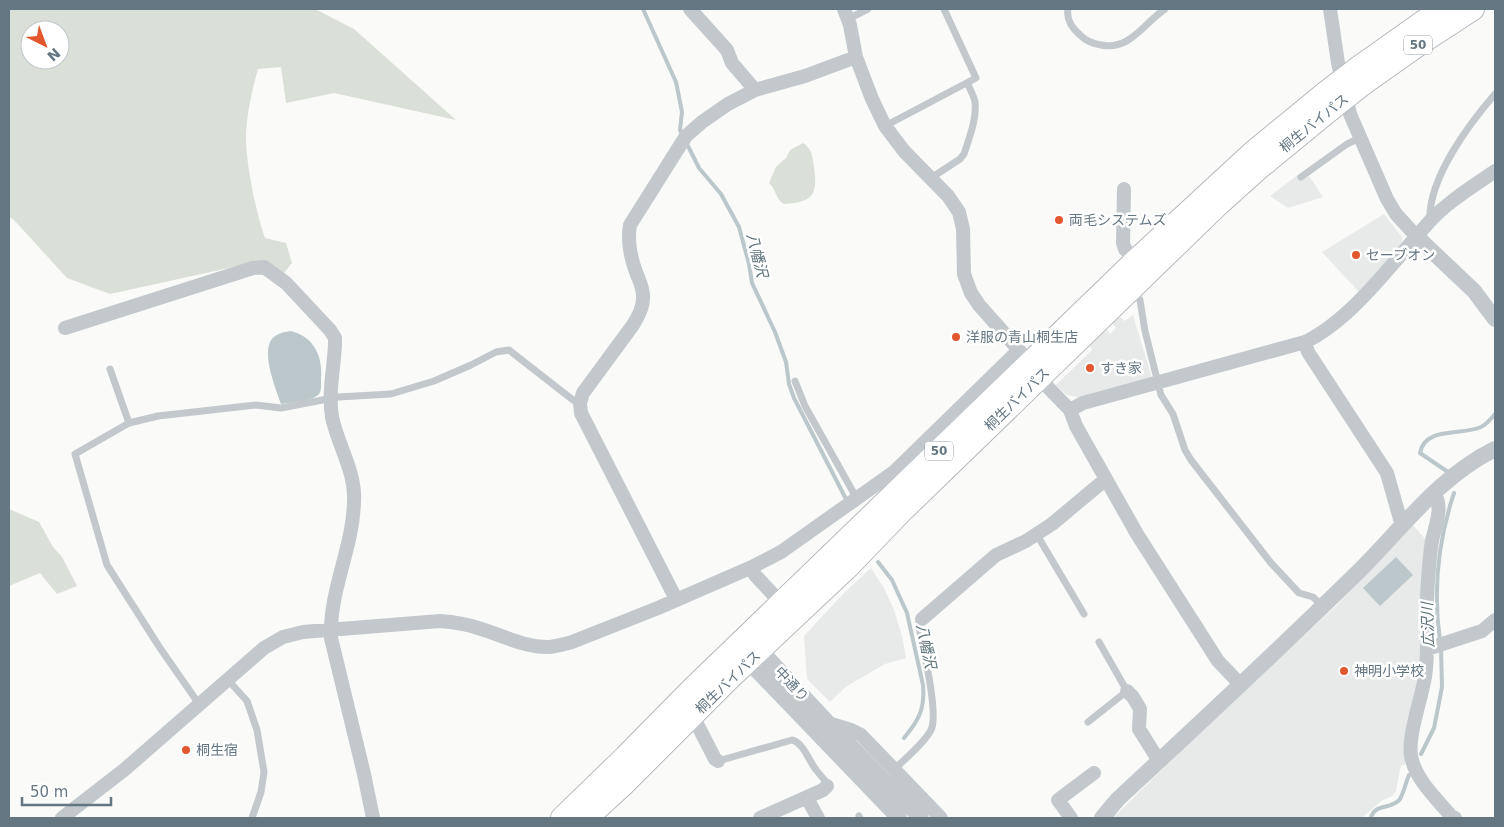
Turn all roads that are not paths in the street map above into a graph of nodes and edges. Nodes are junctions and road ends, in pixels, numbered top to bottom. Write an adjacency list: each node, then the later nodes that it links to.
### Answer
1 (690, 9): 13 (street)
2 (868, 9): 9 (lane)
3 (944, 9): 12 (lane)
4 (1068, 9): 5 (lane)
5 (1165, 9)
6 (1330, 9): 17 (street)
7 (1441, 9): 11 (highway, 桐生バイパス / 50)
8 (1473, 9): 11 (highway, 桐生バイパス / 50)
9 (846, 14): 10 (street)
10 (856, 57): 13 (street); 16 (street)
11 (1361, 75): 15 (highway, 桐生バイパス / 50, bridge)
12 (967, 83): 16 (lane); 20 (lane)
13 (755, 90): 34 (street)
14 (1495, 94): 22 (lane)
15 (1328, 101): 24 (highway, 桐生バイパス / 50); 25 (highway, 桐生バイパス / 50)
16 (885, 126): 20 (street)
17 (1360, 138): 19 (lane); 23 (street)
18 (1495, 170): 22 (street)
19 (1301, 177)
20 (931, 178): 29 (street)
21 (1124, 188): 24 (street)
22 (1430, 221): 23 (street)
23 (1417, 237): 26 (street); 28 (street)
24 (1136, 260): 29 (highway, 桐生バイパス / 50)
25 (1131, 289): 29 (highway, 桐生バイパス / 50); 32 (lane)
26 (1495, 319)
27 (65, 328): 33 (street)
28 (1305, 342): 32 (street); 41 (street)
29 (1029, 363): 35 (street); 40 (street); 45 (highway, 桐生バイパス / 50); 53 (highway, 桐生バイパス / 50)
30 (110, 368): 36 (lane)
31 (796, 381): 40 (lane)
32 (1159, 383): 35 (street); 46 (lane)
33 (331, 398): 34 (lane); 36 (lane); 50 (street)
34 (580, 403): 44 (street)
35 (1070, 410): 38 (street)
36 (129, 424): 57 (lane)
37 (1495, 449): 39 (street)
38 (1106, 479): 42 (street); 55 (street)
39 (1434, 493): 41 (street); 52 (street)
40 (852, 502): 43 (street)
41 (1402, 526): 46 (street)
42 (1037, 535): 47 (lane); 48 (street)
43 (752, 567): 44 (street); 45 (street)
44 (676, 599): 50 (street)
45 (782, 604): 53 (highway, 桐生バイパス / 50)
46 (1322, 606): 55 (street)
47 (1084, 614)
48 (922, 619): 63 (lane)
49 (1495, 620): 52 (street)
50 (330, 629): 54 (street); 70 (street)
51 (1099, 642): 56 (lane)
52 (1437, 646): 67 (street)
53 (750, 651): 58 (highway, 桐生バイパス / 50); 60 (street, 中通り); 71 (highway, 桐生バイパス / 50); 75 (street, 中通り)
54 (228, 680): 57 (street); 69 (lane)
55 (1240, 684): 61 (street)
56 (1128, 691): 59 (lane); 61 (street)
57 (199, 704): 68 (street)
58 (690, 718): 62 (street); 72 (highway, 桐生バイパス / 50)
59 (1088, 722)
60 (828, 723): 63 (street); 76 (street, 中通り)
61 (1159, 760): 79 (street)
62 (718, 761): 65 (lane)
63 (894, 770): 77 (street)
64 (1094, 773): 78 (street)
65 (827, 786): 66 (street)
66 (807, 798): 73 (street); 74 (street)
67 (1451, 817)
68 (62, 818)
69 (252, 818)
70 (373, 818)
71 (562, 818)
72 (587, 818)
73 (760, 818)
74 (818, 818)
75 (900, 818)
76 (921, 818)
77 (941, 818)
78 (1071, 818)
79 (1102, 818)

